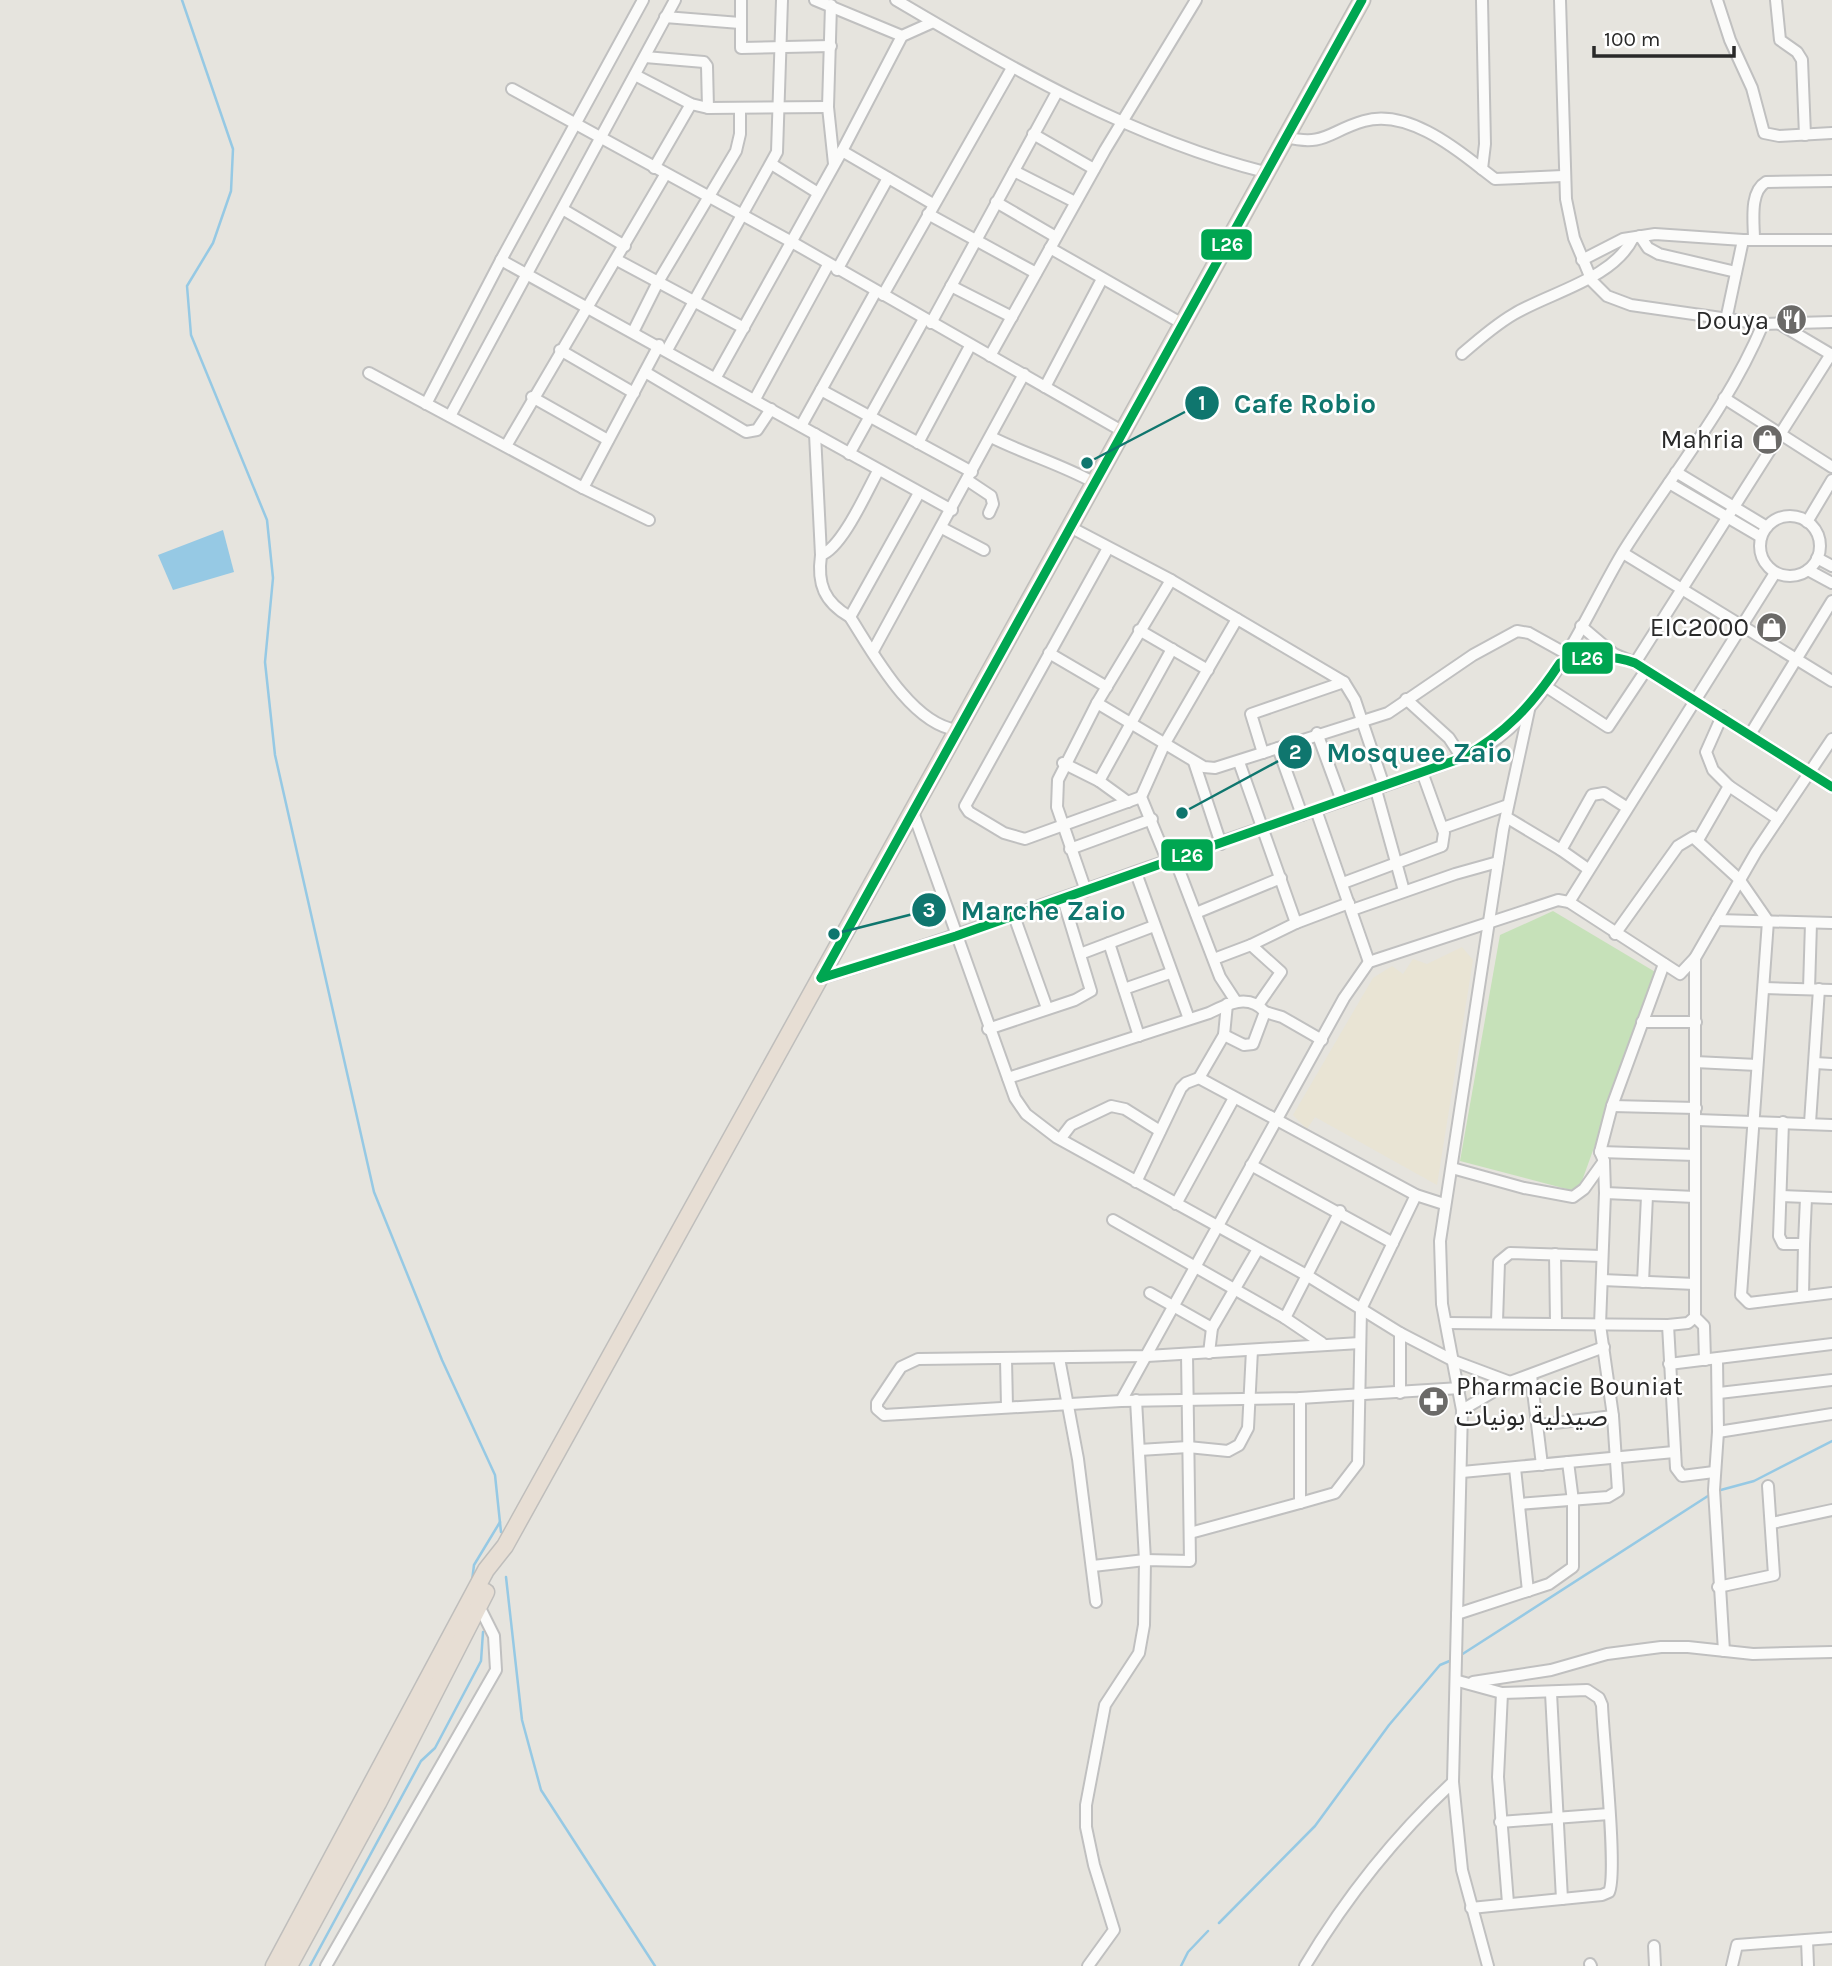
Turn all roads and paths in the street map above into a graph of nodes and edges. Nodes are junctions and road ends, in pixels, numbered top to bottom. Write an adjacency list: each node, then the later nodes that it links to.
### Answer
1 (643, 0): 31 (street)
2 (675, 0): 14 (street)
3 (741, 0): 15 (street)
4 (782, 0): 18 (street)
5 (816, 0): 13 (street)
6 (896, 0): 16 (street)
7 (1196, 0): 30 (street)
8 (1362, 0): 36 (highway)
9 (1482, 0): 42 (street)
10 (1560, 0): 46 (street)
11 (1717, 0): 34 (street)
12 (1776, 0): 34 (street)
13 (831, 5): 17 (street); 19 (street)
14 (665, 17): 15 (street); 20 (street)
15 (740, 23): 18 (street)
16 (931, 23): 17 (street); 21 (street)
17 (902, 36): 37 (street)
18 (782, 46): 19 (street); 29 (street)
19 (831, 46): 26 (street)
20 (645, 57): 22 (street); 27 (street)
21 (1012, 68): 24 (street); 53 (street)
22 (635, 75): 25 (street); 35 (street)
23 (512, 89): 31 (street)
24 (1057, 92): 30 (street); 32 (street)
25 (691, 104): 27 (street); 40 (street)
26 (828, 107): 29 (street); 38 (street)
27 (708, 108): 28 (street)
28 (740, 108): 29 (street); 50 (street)
29 (779, 108): 39 (street)
30 (1123, 120): 41 (street); 44 (street)
31 (576, 123): 35 (street); 64 (street)
32 (1034, 134): 41 (street); 43 (street)
33 (1832, 134): 34 (street)
34 (1805, 135)
35 (601, 137): 40 (street); 54 (street)
36 (1286, 137): 42 (street); 44 (highway)
37 (842, 151): 38 (street); 47 (street)
38 (834, 164): 49 (street)
39 (772, 165): 49 (street); 55 (street)
40 (654, 168): 45 (street)
41 (1094, 169): 52 (street)
42 (1482, 169): 46 (street)
43 (1014, 171): 51 (street); 52 (street)
44 (1265, 172): 81 (highway)
45 (665, 175): 50 (street); 62 (street)
46 (1563, 176): 66 (street)
47 (888, 178): 53 (street); 67 (street)
48 (1832, 181): 59 (street)
49 (818, 193): 61 (street)
50 (707, 198): 55 (street); 73 (street)
51 (996, 202): 56 (street); 58 (street)
52 (1075, 202): 56 (street)
53 (931, 209): 58 (street); 75 (street)
54 (564, 210): 62 (street); 70 (street)
55 (743, 216): 61 (street); 76 (street)
56 (1056, 237): 63 (street)
57 (1636, 237): 59 (street); 66 (street); 68 (street); 71 (street)
58 (975, 239): 69 (street); 74 (street)
59 (1748, 240): 60 (street); 68 (street)
60 (1832, 240)
61 (790, 241): 67 (street); 85 (street)
62 (625, 246): 65 (street)
63 (1050, 248): 69 (street); 72 (street)
64 (501, 260): 70 (street); 104 (street)
65 (617, 260): 73 (street); 77 (street)
66 (1582, 260): 71 (street)
67 (833, 267): 75 (street); 103 (street)
68 (1736, 272): 79 (street)
69 (1036, 273): 78 (street)
70 (528, 274): 77 (street); 106 (street)
71 (1590, 276): 79 (street); 91 (street)
72 (1102, 279): 81 (street); 98 (street)
73 (658, 282): 76 (street); 86 (street)
74 (951, 286): 78 (street); 80 (street)
75 (879, 293): 80 (street); 99 (street)
76 (695, 301): 85 (street); 89 (street)
77 (586, 307): 86 (street); 90 (street)
78 (1012, 317): 93 (street)
79 (1726, 320): 84 (street)
80 (928, 321): 88 (street); 107 (street)
81 (1181, 323): 109 (highway)
82 (1778, 323): 83 (street); 84 (street); 87 (street)
83 (1827, 323): 87 (street)
84 (1763, 324): 102 (street)
85 (744, 328): 97 (street)
86 (633, 332): 89 (street)
87 (1814, 345): 92 (street)
88 (970, 346): 93 (street); 114 (street)
89 (663, 347): 94 (street); 97 (street)
90 (560, 350): 100 (street); 101 (street)
91 (1462, 354)
92 (1831, 354): 111 (street)
93 (990, 356): 96 (street)
94 (645, 372): 100 (street); 105 (street)
95 (369, 373): 104 (street)
96 (1024, 374): 98 (street); 112 (street)
97 (716, 377): 103 (street)
98 (1045, 387): 109 (street)
99 (821, 390): 107 (street); 108 (street)
100 (634, 393): 113 (street)
101 (532, 397): 113 (street); 115 (street)
102 (1724, 398): 111 (street); 119 (street)
103 (755, 399): 105 (street)
104 (426, 404): 106 (street)
105 (771, 409): 108 (street)
106 (450, 416): 115 (street)
107 (870, 418): 114 (street); 116 (street)
108 (801, 426): 110 (street)
109 (1122, 431): 122 (highway)
110 (815, 434): 116 (street); 137 (street)
111 (1781, 434): 117 (street); 127 (street)
112 (991, 437): 120 (street); 122 (street)
113 (608, 440): 124 (street)
114 (918, 443): 120 (street)
115 (506, 446): 124 (street)
116 (849, 454): 118 (street)
117 (1832, 467)
118 (878, 471): 125 (street); 137 (street)
119 (1676, 472): 123 (street); 127 (street)
120 (969, 476): 126 (street); 128 (street)
121 (1832, 480): 130 (street)
122 (1093, 482): 131 (highway)
123 (1669, 483): 127 (street); 136 (street)
124 (583, 488): 129 (street)
125 (919, 494): 126 (street); 146 (street)
126 (952, 510): 132 (street)
127 (1732, 512): 133 (street); 144 (street)
128 (989, 513)
129 (649, 520)
130 (1807, 522): 133 (street); 138 (street)
131 (1070, 527): 134 (street); 171 (highway)
132 (942, 528): 135 (street); 152 (street)
133 (1764, 532): 141 (street)
134 (1108, 548): 142 (street); 153 (street)
135 (984, 550)
136 (1623, 553): 144 (street); 149 (street)
137 (821, 555): 146 (street)
138 (1817, 558): 139 (street); 140 (street)
139 (1832, 566)
140 (1808, 570): 141 (street); 143 (street)
141 (1775, 572): 148 (street)
142 (1171, 580): 147 (street); 150 (street)
143 (1832, 583)
144 (1682, 590): 148 (street); 157 (street)
145 (1832, 601): 155 (street)
146 (850, 617): 152 (street)
147 (1237, 619): 158 (street); 161 (street)
148 (1741, 624): 155 (street); 164 (street)
149 (1581, 626): 154 (street); 156 (street)
150 (1139, 630): 151 (street); 163 (street)
151 (1172, 649): 158 (street); 170 (street)
152 (873, 650): 171 (street)
153 (1049, 653): 163 (street); 198 (street)
154 (1614, 654): 156 (street); 157 (street)
155 (1797, 657): 160 (street); 173 (street)
156 (1562, 658): 162 (street); 165 (street)
157 (1635, 663): 159 (street)
158 (1208, 670): 175 (street)
159 (1646, 670): 162 (street); 164 (street)
160 (1832, 681)
161 (1344, 682): 169 (street); 177 (street)
162 (1545, 686): 167 (street)
163 (1107, 687): 166 (street)
164 (1694, 698): 168 (street); 191 (street)
165 (1406, 699): 169 (street); 178 (street)
166 (1097, 703): 170 (street); 181 (street)
167 (1529, 710): 178 (street); 193 (street)
168 (1723, 716): 173 (street); 185 (street)
169 (1362, 720): 172 (street); 187 (street)
170 (1132, 723): 175 (street); 184 (street)
171 (957, 730): 194 (highway)
172 (1317, 733): 176 (street); 189 (street)
173 (1751, 733): 183 (street)
174 (1832, 739): 183 (street)
175 (1165, 743): 179 (street); 188 (street)
176 (1278, 748): 177 (street); 195 (street)
177 (1264, 753): 180 (street)
178 (1462, 758): 182 (street)
179 (1194, 762): 180 (street); 202 (street)
180 (1239, 762): 199 (street)
181 (1063, 763): 184 (street); 198 (street)
182 (1422, 772): 187 (street); 200 (street)
183 (1810, 773): 186 (street); 197 (street)
184 (1098, 781): 190 (street)
185 (1730, 786): 197 (street); 201 (street)
186 (1832, 787)
187 (1380, 788): 189 (street); 207 (street)
188 (1142, 797): 190 (street); 196 (street)
189 (1342, 801): 192 (street)
190 (1128, 802): 198 (street)
191 (1626, 807): 204 (street); 208 (street)
192 (1316, 810): 195 (street); 212 (street)
193 (1507, 811): 200 (street); 204 (street); 206 (street)
194 (913, 812): 228 (street); 238 (highway)
195 (1302, 815): 199 (street)
196 (1152, 819): 203 (street); 205 (street)
197 (1778, 819): 211 (street)
198 (1063, 826): 203 (street)
199 (1263, 828): 202 (street); 210 (street)
200 (1443, 828): 207 (street)
201 (1698, 840): 211 (street); 227 (street)
202 (1221, 844): 205 (street)
203 (1070, 849): 213 (street)
204 (1561, 850): 208 (street)
205 (1171, 859): 209 (street); 218 (street)
206 (1498, 862): 214 (street); 225 (street)
207 (1398, 864): 212 (street); 214 (street)
208 (1588, 869): 216 (street)
209 (1136, 873): 213 (street); 226 (street)
210 (1281, 878): 218 (street); 222 (street)
211 (1739, 879): 220 (street); 221 (street)
212 (1343, 883): 217 (street)
213 (1086, 891): 215 (street)
214 (1405, 891): 217 (street)
215 (1063, 899): 219 (street); 231 (street)
216 (1569, 902): 225 (street); 227 (street)
217 (1351, 906): 222 (street); 234 (street)
218 (1196, 912): 233 (street)
219 (1014, 916): 228 (street); 246 (street)
220 (1717, 919): 221 (street); 232 (street)
221 (1768, 921): 223 (street); 240 (street)
222 (1296, 923): 230 (street)
223 (1811, 923): 224 (street); 242 (street)
224 (1832, 923)
225 (1488, 924): 234 (street); 273 (street)
226 (1154, 926): 229 (street); 236 (street)
227 (1615, 934): 235 (street)
228 (957, 936): 238 (street); 250 (street)
229 (1109, 943): 231 (street); 241 (street)
230 (1251, 945): 233 (street); 245 (street)
231 (1080, 954): 246 (street)
232 (1695, 958): 237 (street); 239 (street)
233 (1214, 960): 244 (street)
234 (1368, 962): 253 (street)
235 (1664, 964): 237 (street); 248 (street)
236 (1170, 973): 241 (street); 247 (street)
237 (1680, 974): 239 (street)
238 (821, 978): 361 (highway)
239 (1697, 986): 249 (street)
240 (1764, 988): 242 (street); 257 (street)
241 (1124, 989): 252 (street)
242 (1814, 989): 243 (street); 255 (street)
243 (1832, 990)
244 (1231, 1002): 245 (street); 247 (street); 251 (street)
245 (1262, 1008): 251 (street); 253 (street)
246 (1047, 1009): 250 (street)
247 (1189, 1020): 252 (street)
248 (1642, 1022): 249 (street); 261 (street)
249 (1696, 1022): 254 (street)
250 (988, 1029): 258 (street)
251 (1224, 1035): 259 (street)
252 (1139, 1036): 258 (street)
253 (1322, 1040): 263 (street)
254 (1695, 1062): 257 (street); 262 (street)
255 (1815, 1063): 256 (street); 266 (street)
256 (1832, 1063)
257 (1757, 1065): 264 (street)
258 (1008, 1078): 269 (street)
259 (1199, 1078): 260 (street); 268 (street)
260 (1234, 1098): 263 (street); 282 (street)
261 (1612, 1106): 262 (street); 271 (street)
262 (1697, 1114): 264 (street); 270 (street)
263 (1278, 1121): 272 (street); 276 (street)
264 (1753, 1121): 265 (street); 300 (street)
265 (1783, 1122): 266 (street); 278 (street)
266 (1810, 1123): 267 (street)
267 (1832, 1125)
268 (1160, 1131): 269 (street); 274 (street)
269 (1061, 1138): 274 (street)
270 (1695, 1155): 271 (street); 279 (street)
271 (1602, 1156): 273 (street); 275 (street)
272 (1251, 1164): 284 (street); 286 (street)
273 (1452, 1168): 283 (street)
274 (1136, 1182): 282 (street)
275 (1605, 1193): 277 (street); 291 (street)
276 (1416, 1195): 283 (street); 287 (street)
277 (1647, 1196): 279 (street); 295 (street)
278 (1781, 1196): 280 (street); 288 (street)
279 (1695, 1197): 296 (street)
280 (1806, 1198): 281 (street); 288 (street)
281 (1832, 1198)
282 (1176, 1204): 286 (street)
283 (1444, 1204): 306 (street)
284 (1340, 1211): 287 (street); 293 (street)
285 (1113, 1220): 292 (street)
286 (1218, 1227): 289 (street); 292 (street)
287 (1393, 1243): 302 (street)
288 (1804, 1244): 300 (street)
289 (1258, 1249): 293 (street); 297 (street)
290 (1555, 1254): 291 (street); 305 (street); 307 (street)
291 (1602, 1256): 294 (street)
292 (1194, 1266): 297 (street); 301 (street)
293 (1308, 1276): 302 (street); 304 (street)
294 (1602, 1280): 295 (street); 308 (street)
295 (1643, 1282): 296 (street)
296 (1695, 1284): 303 (street)
297 (1235, 1290): 304 (street); 310 (street)
298 (1150, 1293): 301 (street)
299 (1832, 1293): 300 (street)
300 (1803, 1296)
301 (1174, 1306): 310 (street); 319 (street)
302 (1361, 1309): 311 (street); 313 (street)
303 (1695, 1317): 309 (street); 322 (street)
304 (1285, 1318): 312 (street)
305 (1497, 1322): 306 (street); 307 (street)
306 (1446, 1323): 324 (street)
307 (1556, 1323): 308 (street)
308 (1600, 1325): 309 (street); 315 (street)
309 (1668, 1325): 325 (street)
310 (1212, 1328): 317 (street)
311 (1400, 1333): 324 (street); 331 (street)
312 (1322, 1343): 313 (street); 316 (street)
313 (1360, 1343): 332 (street)
314 (1832, 1344): 323 (street)
315 (1604, 1348): 326 (street); 342 (street)
316 (1252, 1350): 317 (street); 335 (street)
317 (1209, 1353): 318 (street)
318 (1187, 1354): 319 (street); 333 (street)
319 (1147, 1356): 320 (street); 337 (street)
320 (1059, 1358): 321 (street); 338 (street)
321 (1006, 1359): 339 (street); 339 (street)
322 (1705, 1360): 323 (street); 325 (street)
323 (1717, 1360): 330 (street)
324 (1454, 1361): 328 (street); 329 (street)
325 (1669, 1364): 347 (street)
326 (1531, 1376): 328 (street); 343 (street)
327 (1832, 1380): 330 (street)
328 (1510, 1382): 340 (street)
329 (1460, 1388): 331 (street); 340 (street)
330 (1718, 1393): 344 (street)
331 (1400, 1394): 332 (street)
332 (1359, 1395): 334 (street); 356 (street)
333 (1187, 1398): 335 (street); 336 (street); 345 (street)
334 (1300, 1398): 335 (street); 356 (street)
335 (1250, 1399): 345 (street)
336 (1136, 1400): 337 (street); 346 (street)
337 (1121, 1401): 338 (street)
338 (1067, 1404): 339 (street); 363 (street)
339 (1007, 1407)
340 (1462, 1410): 352 (street)
341 (1832, 1414): 344 (street)
342 (1613, 1416): 343 (street); 348 (street)
343 (1538, 1425): 350 (street)
344 (1718, 1432): 353 (street)
345 (1188, 1447): 346 (street); 360 (street)
346 (1139, 1450): 362 (street)
347 (1674, 1452): 348 (street); 353 (street)
348 (1616, 1457): 349 (street); 355 (street)
349 (1568, 1462): 350 (street); 355 (street)
350 (1542, 1465): 351 (street)
351 (1515, 1468): 352 (street); 357 (street)
352 (1462, 1472): 368 (street)
353 (1714, 1472): 364 (street)
354 (1768, 1486): 359 (street)
355 (1573, 1501): 357 (street); 365 (street)
356 (1300, 1503): 360 (street)
357 (1519, 1504): 365 (street)
358 (1832, 1510): 359 (street)
359 (1772, 1523): 364 (street)
360 (1190, 1533): 362 (street)
361 (497, 1560): 367 (highway); 385 (highway)
362 (1145, 1560): 363 (street); 388 (street)
363 (1093, 1566): 366 (street)
364 (1718, 1587): 369 (street)
365 (1528, 1591): 368 (street)
366 (1096, 1602)
367 (479, 1606): 386 (highway); 387 (street)
368 (1457, 1614): 371 (street)
369 (1724, 1651): 370 (street); 372 (street)
370 (1832, 1652)
371 (1458, 1681): 372 (street); 375 (street)
372 (1470, 1682): 373 (street)
373 (1502, 1693): 374 (street); 378 (street)
374 (1551, 1693): 376 (street); 377 (street)
375 (1454, 1782): 381 (street); 389 (street)
376 (1609, 1814): 377 (street); 379 (street)
377 (1556, 1820): 378 (street); 379 (street)
378 (1500, 1822): 380 (street)
379 (1562, 1899): 380 (street)
380 (1508, 1903): 381 (street)
381 (1471, 1908): 390 (street)
382 (1832, 1938): 383 (street)
383 (1807, 1940): 392 (street); 393 (street)
384 (1654, 1946): 391 (street)
385 (274, 1966)
386 (289, 1966)
387 (326, 1966)
388 (1088, 1966)
389 (1305, 1966)
390 (1488, 1966)
391 (1655, 1966)
392 (1732, 1966)
393 (1808, 1966)

